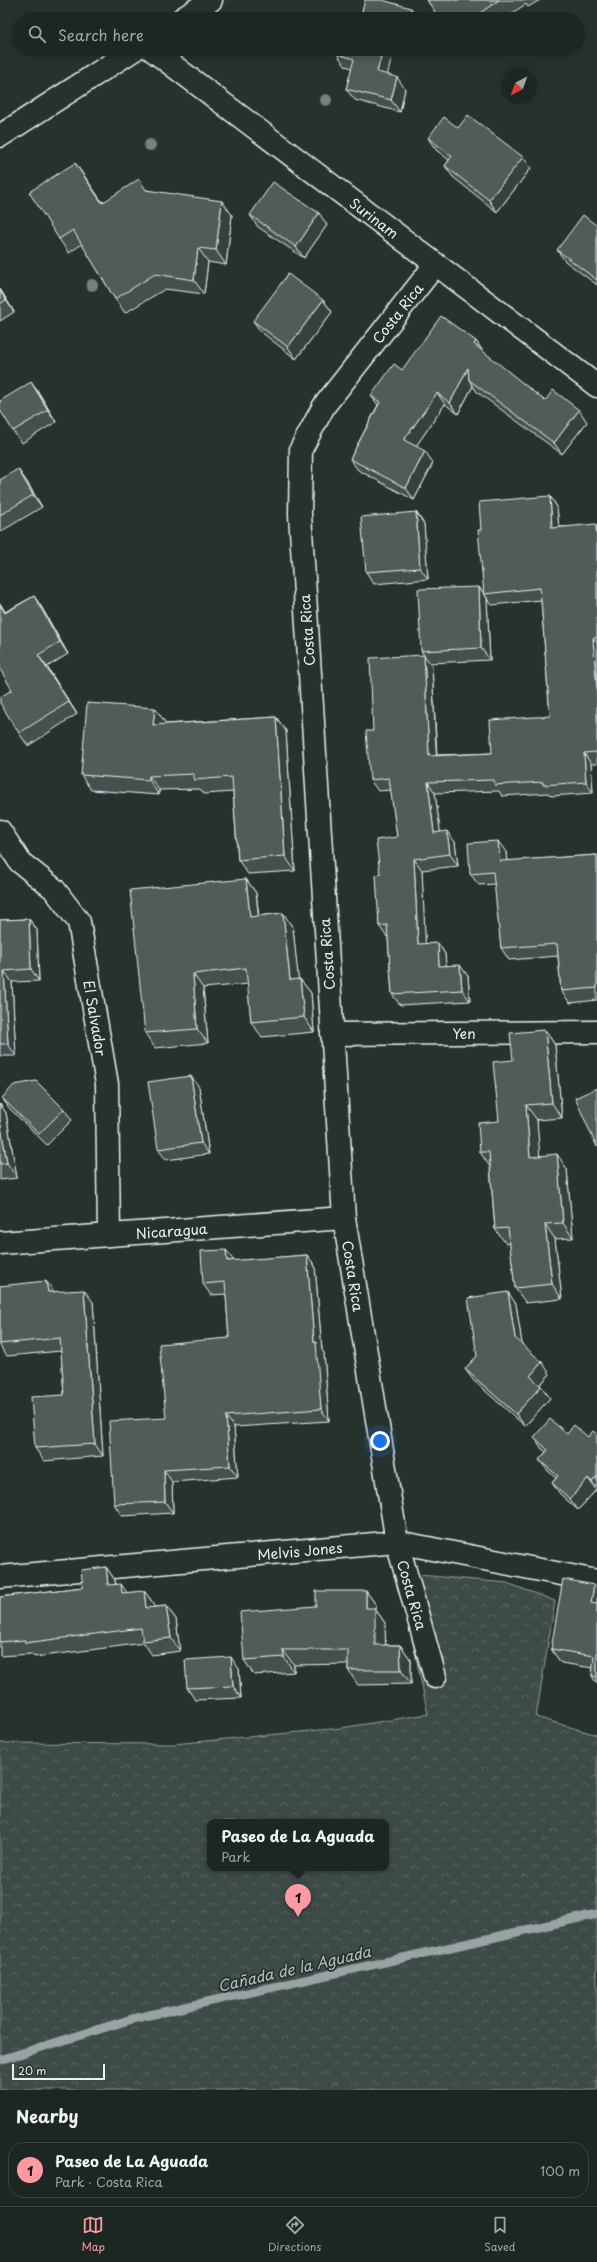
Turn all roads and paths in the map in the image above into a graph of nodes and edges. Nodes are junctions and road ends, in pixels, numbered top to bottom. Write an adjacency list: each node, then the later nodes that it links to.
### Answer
1 (211, 0): 2 (street)
2 (193, 12)
3 (124, 56): 5 (street)
4 (160, 56): 6 (street, Surinam)
5 (0, 136)
6 (435, 265): 7 (street, Surinam); 11 (street, Costa Rica)
7 (597, 386)
8 (0, 831): 9 (street, El Salvador)
9 (10, 863): 13 (street, El Salvador)
10 (597, 1032): 11 (street, Yen)
11 (332, 1034): 12 (street, Costa Rica)
12 (344, 1218): 13 (street, Nicaragua); 15 (street, Costa Rica)
13 (109, 1235): 14 (street, Nicaragua)
14 (0, 1243)
15 (397, 1542): 16 (street, Melvis Jones); 17 (street, Melvis Jones); 18 (street, Costa Rica)
16 (0, 1577)
17 (597, 1581)
18 (435, 1677)

